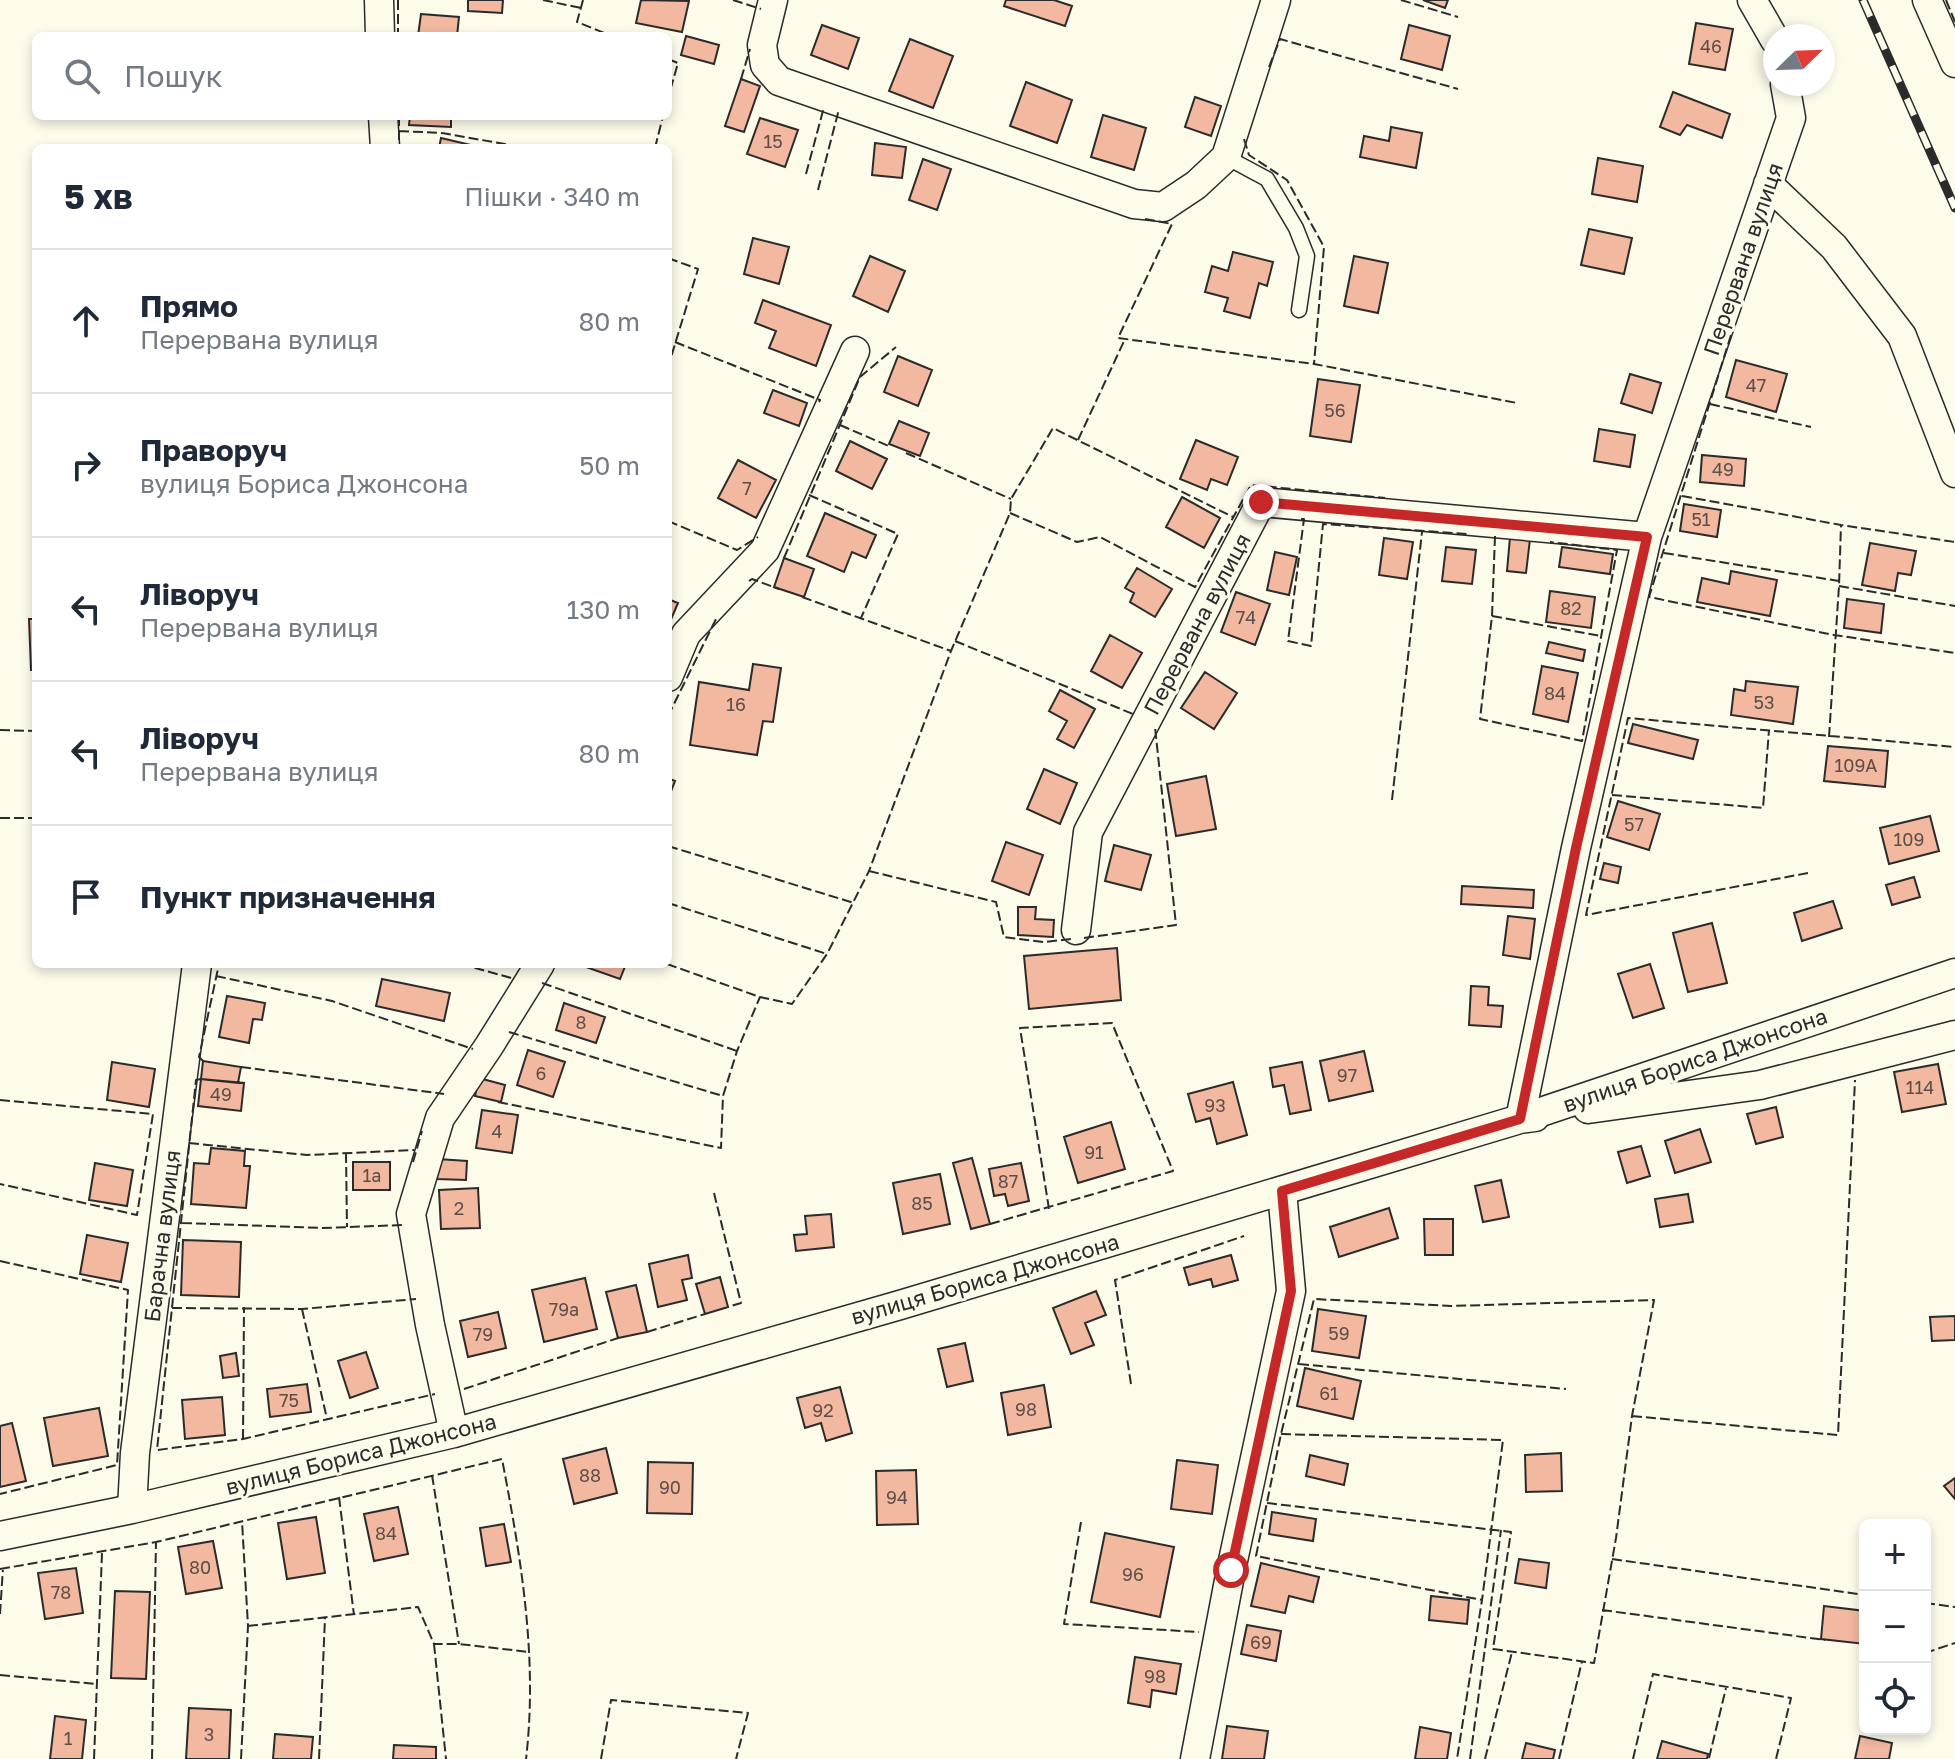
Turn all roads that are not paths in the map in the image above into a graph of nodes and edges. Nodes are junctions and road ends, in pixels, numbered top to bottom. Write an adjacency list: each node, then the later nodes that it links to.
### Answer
1 (379, 0): 7 (street)
2 (773, 0): 12 (street)
3 (1276, 0): 12 (street)
4 (1752, 0): 6 (street)
5 (1927, 0): 8 (street)
6 (1766, 24)
7 (380, 32)
8 (1955, 63)
9 (1787, 96): 13 (street, Перервана вулиця)
10 (383, 120): 11 (street)
11 (385, 144)
12 (1226, 157): 14 (lane)
13 (1768, 184): 16 (street); 17 (street, Перервана вулиця)
14 (1299, 310)
15 (855, 351): 18 (street)
16 (1955, 473)
17 (1647, 537): 19 (street, Перервана вулиця); 24 (street, Перервана вулиця)
18 (672, 667)
19 (1076, 930)
20 (196, 968): 27 (street, Барачна вулиця)
21 (538, 968): 26 (street)
22 (1955, 973): 24 (street, вулиця Бориса Джонсона)
23 (1955, 1035): 24 (street)
24 (1520, 1119): 25 (street, вулиця Бориса Джонсона)
25 (1282, 1191): 26 (street, вулиця Бориса Джонсона); 29 (street)
26 (454, 1433): 27 (street, вулиця Бориса Джонсона)
27 (132, 1509): 28 (street, вулиця Бориса Джонсона)
28 (0, 1536)
29 (1195, 1759)

